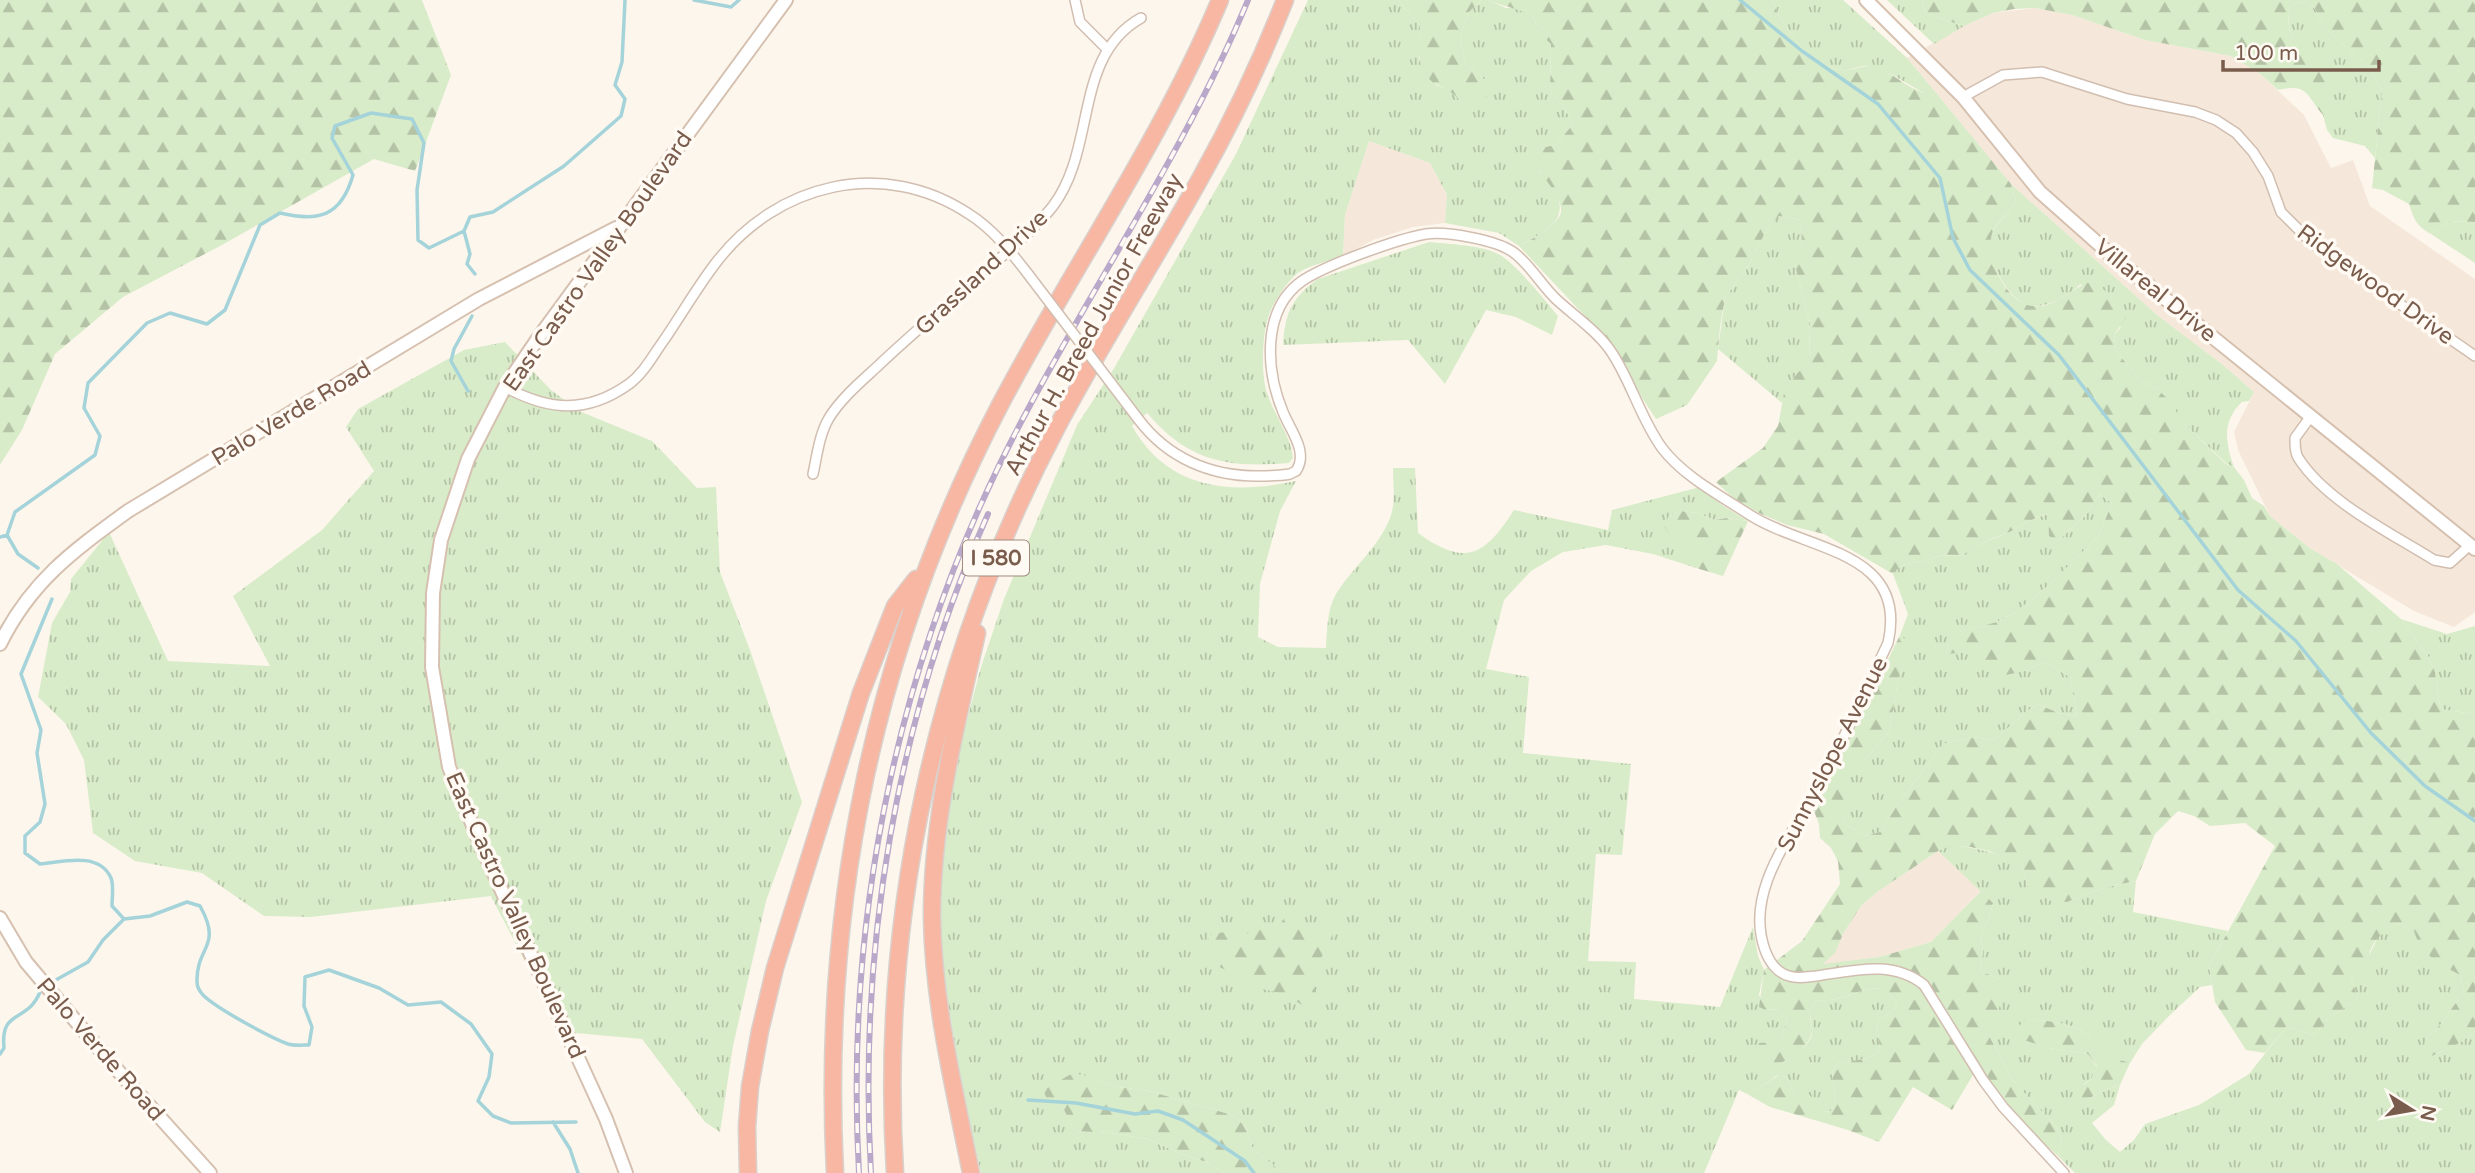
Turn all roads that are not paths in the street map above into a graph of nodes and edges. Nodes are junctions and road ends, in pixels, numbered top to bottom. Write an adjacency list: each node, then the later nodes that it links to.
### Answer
1 (786, 0): 9 (street, East Castro Valley Boulevard)
2 (1074, 0): 7 (street)
3 (1220, 0): 16 (highway, Arthur H. Breed Junior Freeway / I 580)
4 (1285, 0): 17 (highway, Arthur H. Breed Junior Freeway / I 580)
5 (1866, 0): 8 (street, Villareal Drive)
6 (1140, 19): 7 (street, Grassland Drive)
7 (1108, 50): 10 (street, Grassland Drive)
8 (1963, 97): 11 (street, Ridgewood Drive); 13 (street, Villareal Drive)
9 (620, 226): 12 (street, East Castro Valley Boulevard); 18 (street, Palo Verde Road)
10 (1010, 250): 12 (street, Sunnyslope Avenue); 14 (street, Grassland Drive); 26 (street, Sunnyslope Avenue, bridge)
11 (2475, 356)
12 (505, 387): 21 (street, East Castro Valley Boulevard)
13 (2311, 416): 15 (street, Villareal Drive); 15 (street)
14 (813, 474)
15 (2472, 547)
16 (926, 566): 22 (highway); 23 (highway, Arthur H. Breed Junior Freeway / I 580)
17 (991, 569): 24 (highway, Arthur H. Breed Junior Freeway / I 580); 25 (highway)
18 (0, 644)
19 (0, 918): 20 (street, Palo Verde Road)
20 (210, 1173)
21 (626, 1173)
22 (748, 1173)
23 (835, 1173)
24 (895, 1173)
25 (971, 1173)
26 (2064, 1173)

